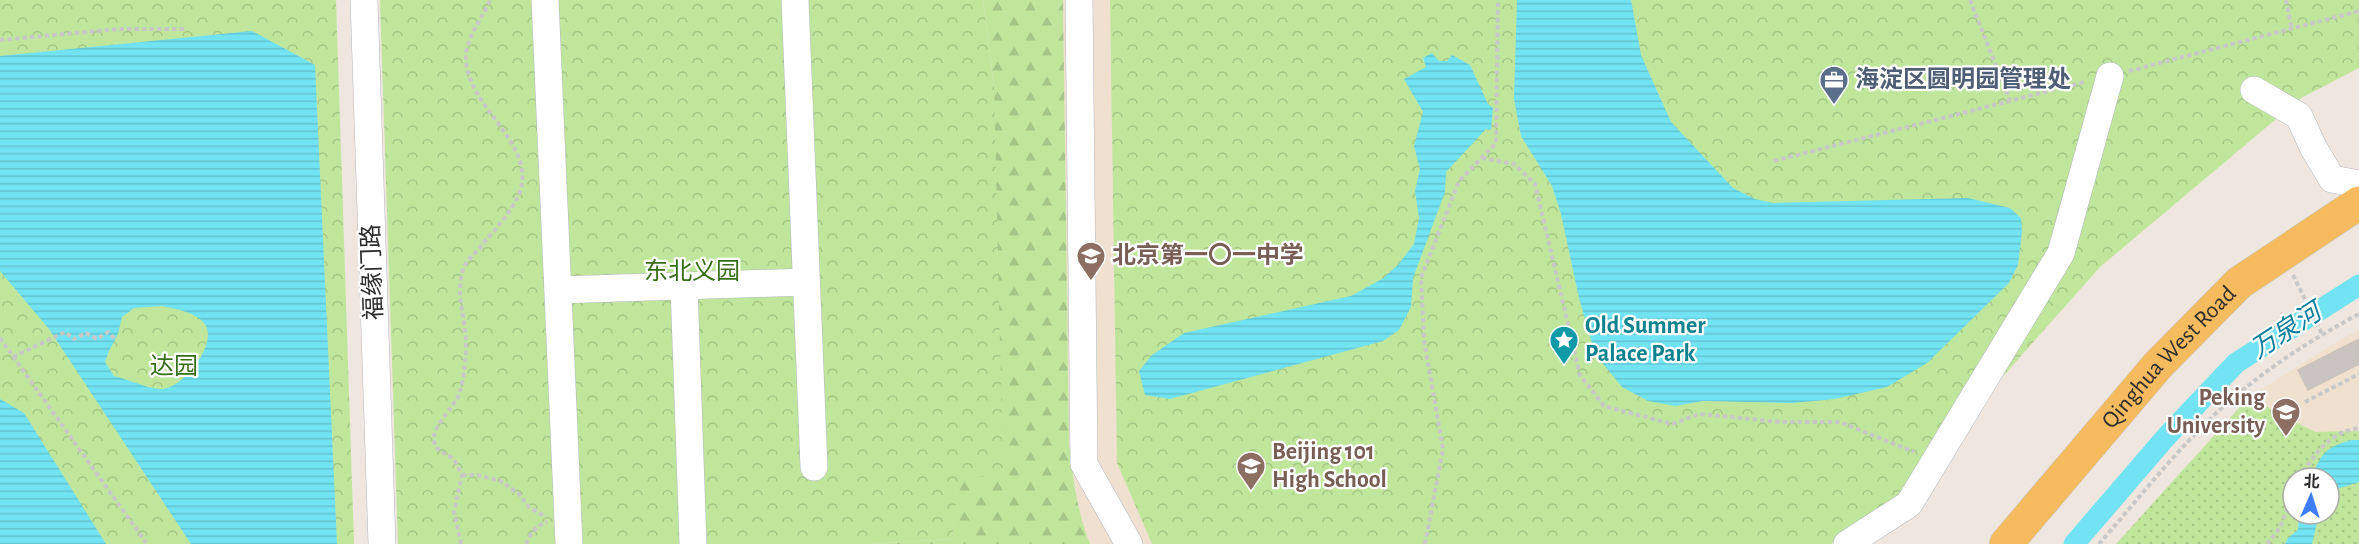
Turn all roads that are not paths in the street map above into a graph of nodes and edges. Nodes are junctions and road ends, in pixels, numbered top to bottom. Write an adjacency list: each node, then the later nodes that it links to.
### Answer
1 (364, 0): 13 (street, 福缘门路)
2 (545, 0): 11 (street)
3 (795, 0): 9 (street)
4 (1079, 0): 16 (street)
5 (2110, 76): 17 (street)
6 (2254, 90): 7 (street)
7 (2359, 184)
8 (2359, 203): 18 (main road, Qinghua West Road)
9 (806, 282): 10 (street); 12 (street)
10 (684, 286): 11 (street); 15 (street)
11 (558, 290): 14 (street)
12 (814, 467)
13 (382, 544)
14 (569, 544)
15 (693, 544)
16 (1129, 544)
17 (1847, 544)
18 (2006, 544)

